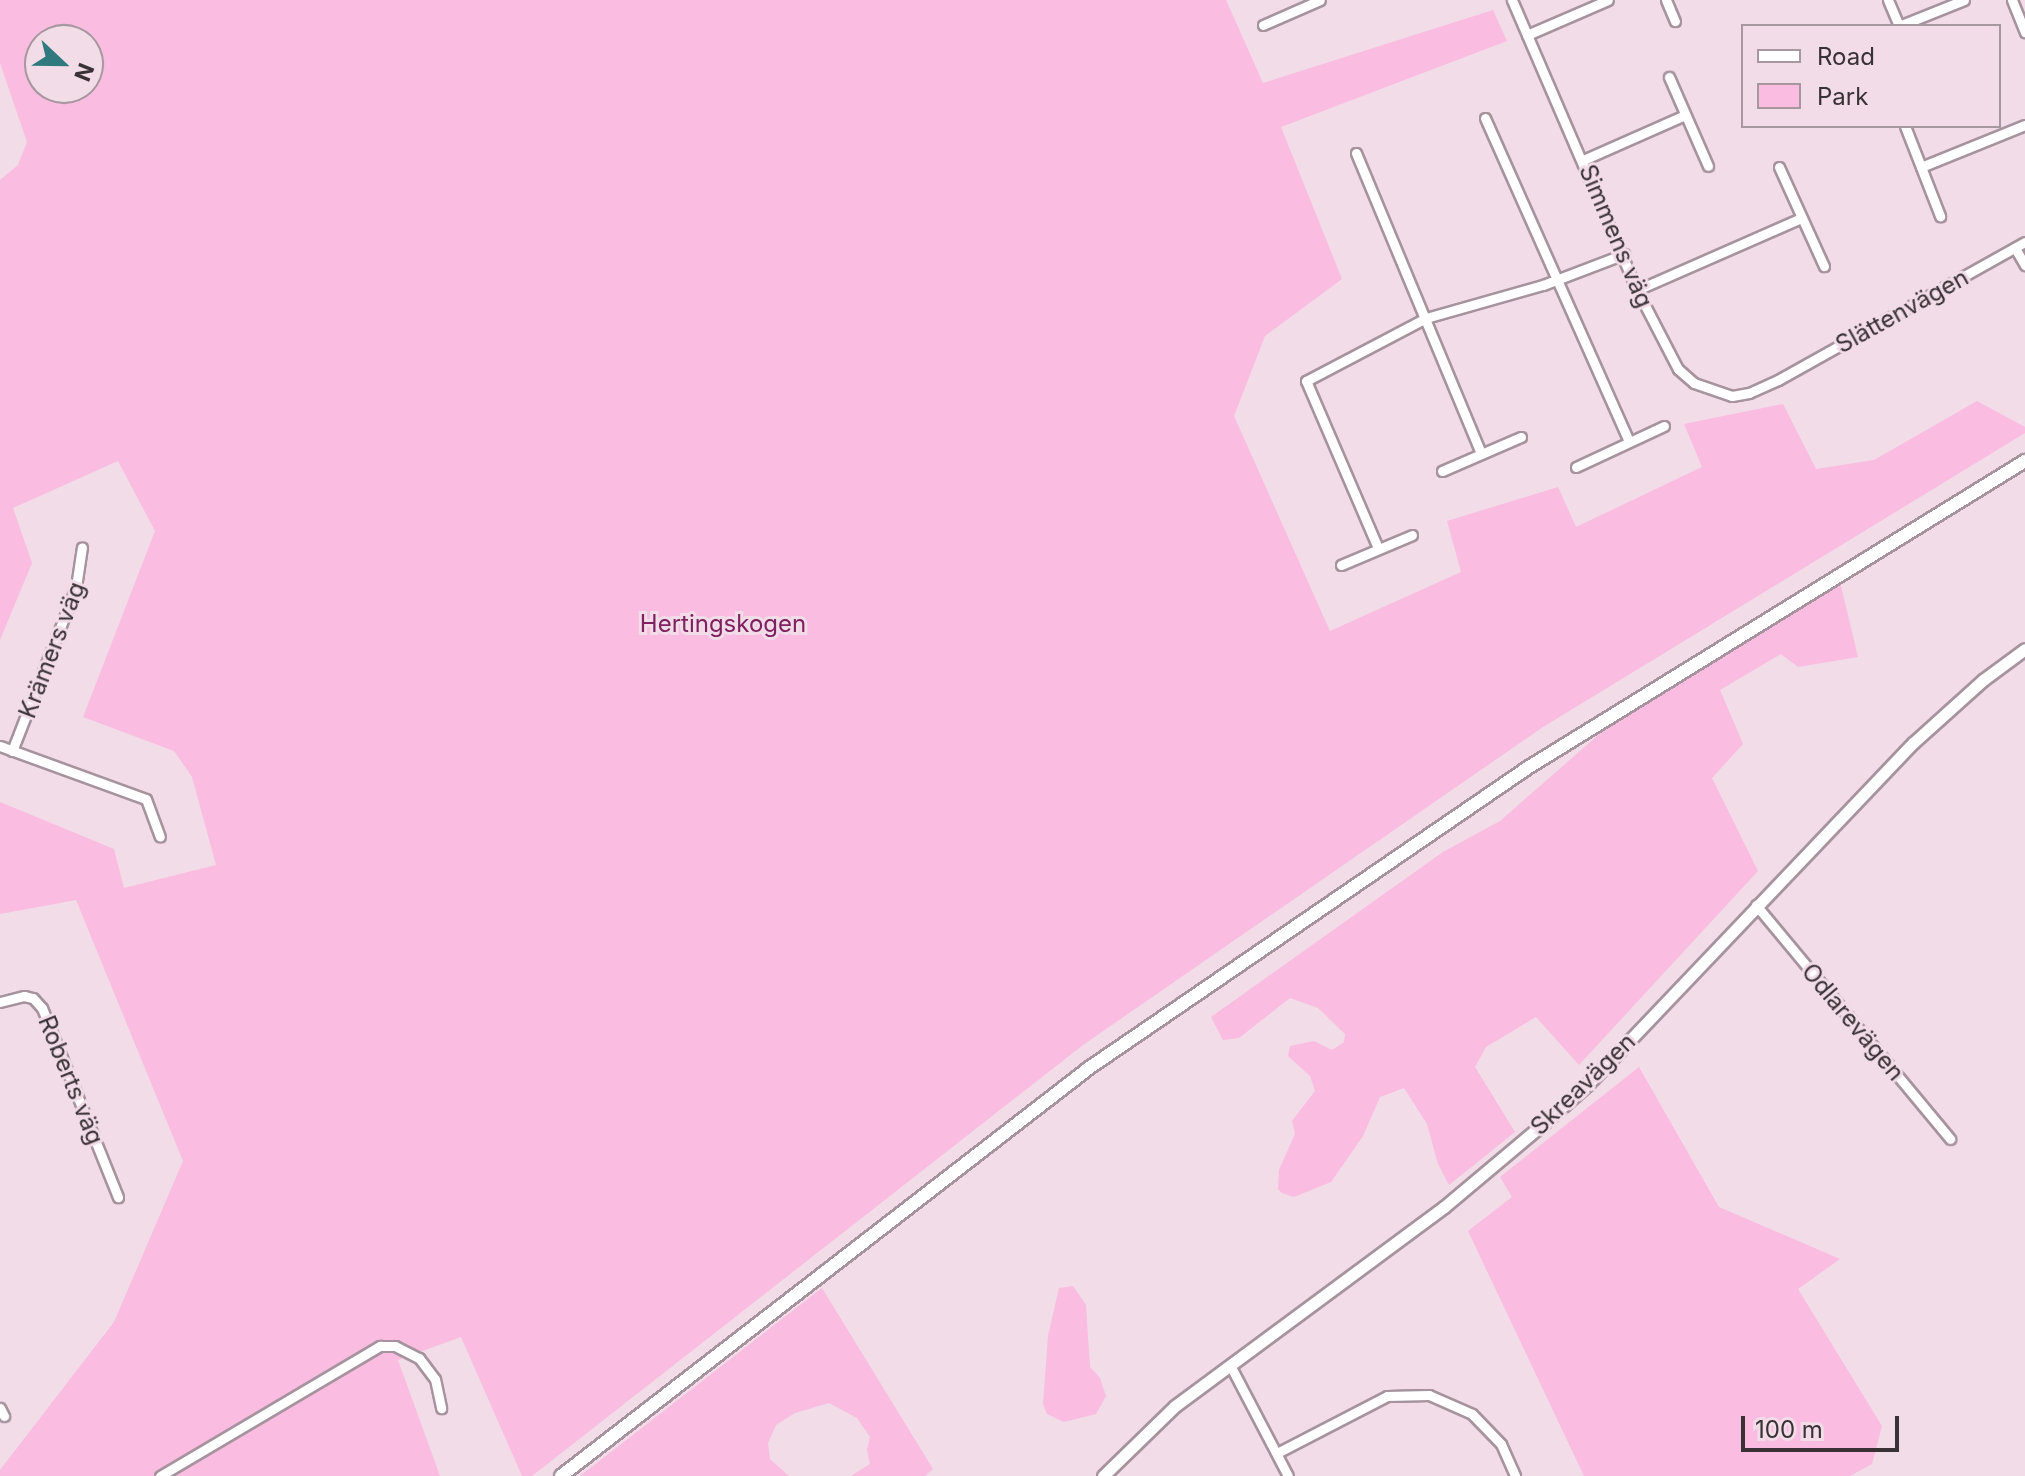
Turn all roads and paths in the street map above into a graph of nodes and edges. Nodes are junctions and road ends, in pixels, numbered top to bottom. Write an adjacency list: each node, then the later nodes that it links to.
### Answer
1 (1285, 0): 9 (street)
2 (1320, 0): 9 (street)
3 (1512, 0): 15 (street, Simmens väg)
4 (1608, 0): 15 (street)
5 (1666, 0): 10 (street)
6 (1888, 0): 11 (street)
7 (1964, 0): 12 (street)
8 (2012, 0): 14 (street)
9 (1291, 13): 13 (street)
10 (1675, 21)
11 (1898, 24)
12 (1904, 24)
13 (1263, 25)
14 (2025, 32)
15 (1527, 35): 22 (street, Simmens väg)
16 (1669, 77): 17 (street)
17 (1685, 115): 22 (street); 23 (street)
18 (1485, 118): 32 (street)
19 (2025, 125): 25 (street)
20 (1906, 128): 25 (street)
21 (1356, 153): 34 (street)
22 (1583, 160): 29 (street, Simmens väg)
23 (1708, 166)
24 (1779, 167): 27 (street)
25 (1921, 167): 26 (street)
26 (1940, 216)
27 (1801, 218): 31 (street); 33 (street)
28 (2020, 245): 30 (street); 35 (street, Slättenvägen)
29 (1624, 254): 32 (street); 33 (street, Simmens väg)
30 (2025, 265)
31 (1824, 266)
32 (1559, 278): 34 (street); 38 (street)
33 (1637, 290): 35 (street, Simmens väg)
34 (1426, 318): 39 (street); 45 (street)
35 (1778, 380)
36 (1664, 426): 38 (street)
37 (1521, 437): 39 (street)
38 (1629, 441): 41 (street)
39 (1481, 454): 42 (street)
40 (2025, 461): 59 (main road)
41 (1576, 467)
42 (1442, 471)
43 (1412, 535): 45 (street)
44 (82, 547): 49 (street, Krämers väg)
45 (1378, 548): 46 (street)
46 (1341, 565)
47 (2025, 649): 51 (street, Skreavägen)
48 (0, 746): 49 (street)
49 (12, 751): 50 (street)
50 (160, 837)
51 (1756, 905): 53 (street, Odlarevägen); 55 (street, Skreavägen)
52 (0, 1002): 54 (street, Roberts väg)
53 (1950, 1139)
54 (118, 1197)
55 (1230, 1365): 57 (street); 60 (street, Skreavägen)
56 (441, 1408): 58 (street)
57 (1277, 1453): 61 (street); 62 (street)
58 (160, 1476)
59 (561, 1476)
60 (1103, 1476)
61 (1288, 1476)
62 (1515, 1476)

